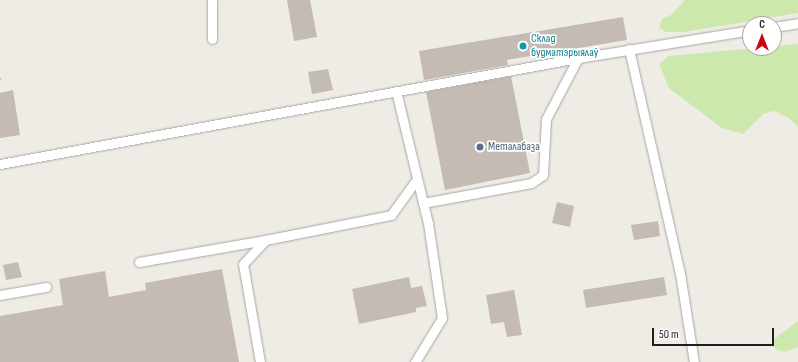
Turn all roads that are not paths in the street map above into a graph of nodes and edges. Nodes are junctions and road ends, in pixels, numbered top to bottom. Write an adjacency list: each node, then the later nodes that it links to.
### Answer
1 (212, 0): 5 (lane)
2 (798, 23): 3 (lane)
3 (782, 25)
4 (742, 31): 6 (lane)
5 (212, 39)
6 (629, 49): 7 (lane); 18 (lane)
7 (578, 58): 8 (lane); 11 (lane)
8 (396, 91): 9 (lane); 10 (lane)
9 (0, 164)
10 (418, 179): 11 (lane); 12 (lane)
11 (423, 203): 17 (lane)
12 (265, 240): 13 (lane); 16 (lane)
13 (139, 262)
14 (46, 287): 15 (lane)
15 (0, 295)
16 (260, 362)
17 (415, 362)
18 (694, 362)

